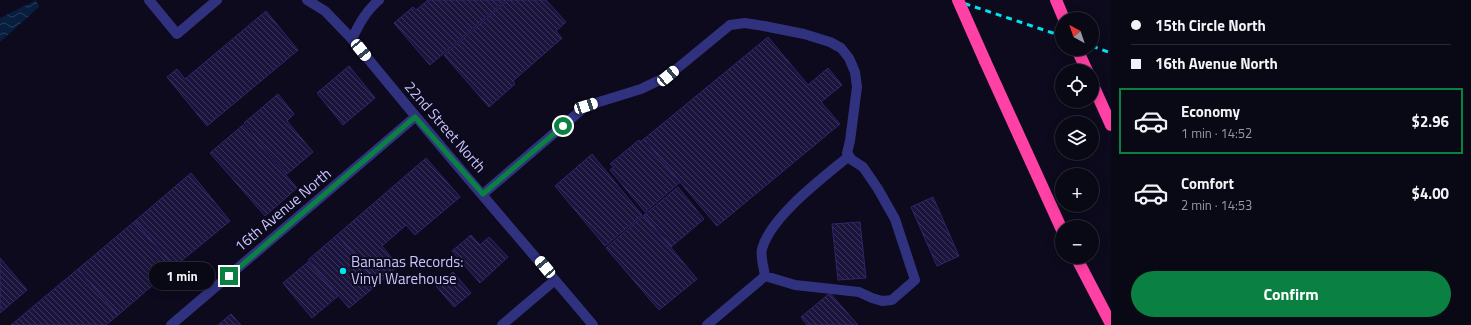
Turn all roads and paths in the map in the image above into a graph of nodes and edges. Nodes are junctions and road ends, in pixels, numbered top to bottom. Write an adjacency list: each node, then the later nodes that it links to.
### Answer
1 (149, 0): 2 (street)
2 (217, 0)
3 (308, 0): 8 (street, 22nd Street North)
4 (379, 0): 8 (street)
5 (958, 0): 14 (highway, bridge)
6 (1056, 0): 7 (highway)
7 (1061, 12)
8 (352, 39): 10 (street, 22nd Street North)
9 (1099, 100): 11 (highway)
10 (415, 117): 13 (street, 22nd Street North); 19 (street, 16th Avenue North)
11 (1111, 125)
12 (849, 156): 13 (street); 16 (street); 16 (street)
13 (483, 194): 17 (street, 22nd Street North)
14 (1057, 220)
15 (1080, 264): 18 (highway)
16 (765, 276): 22 (street)
17 (555, 280): 20 (street); 21 (street, 22nd Street North)
18 (1111, 324)
19 (171, 325)
20 (502, 325)
21 (593, 325)
22 (707, 325)

